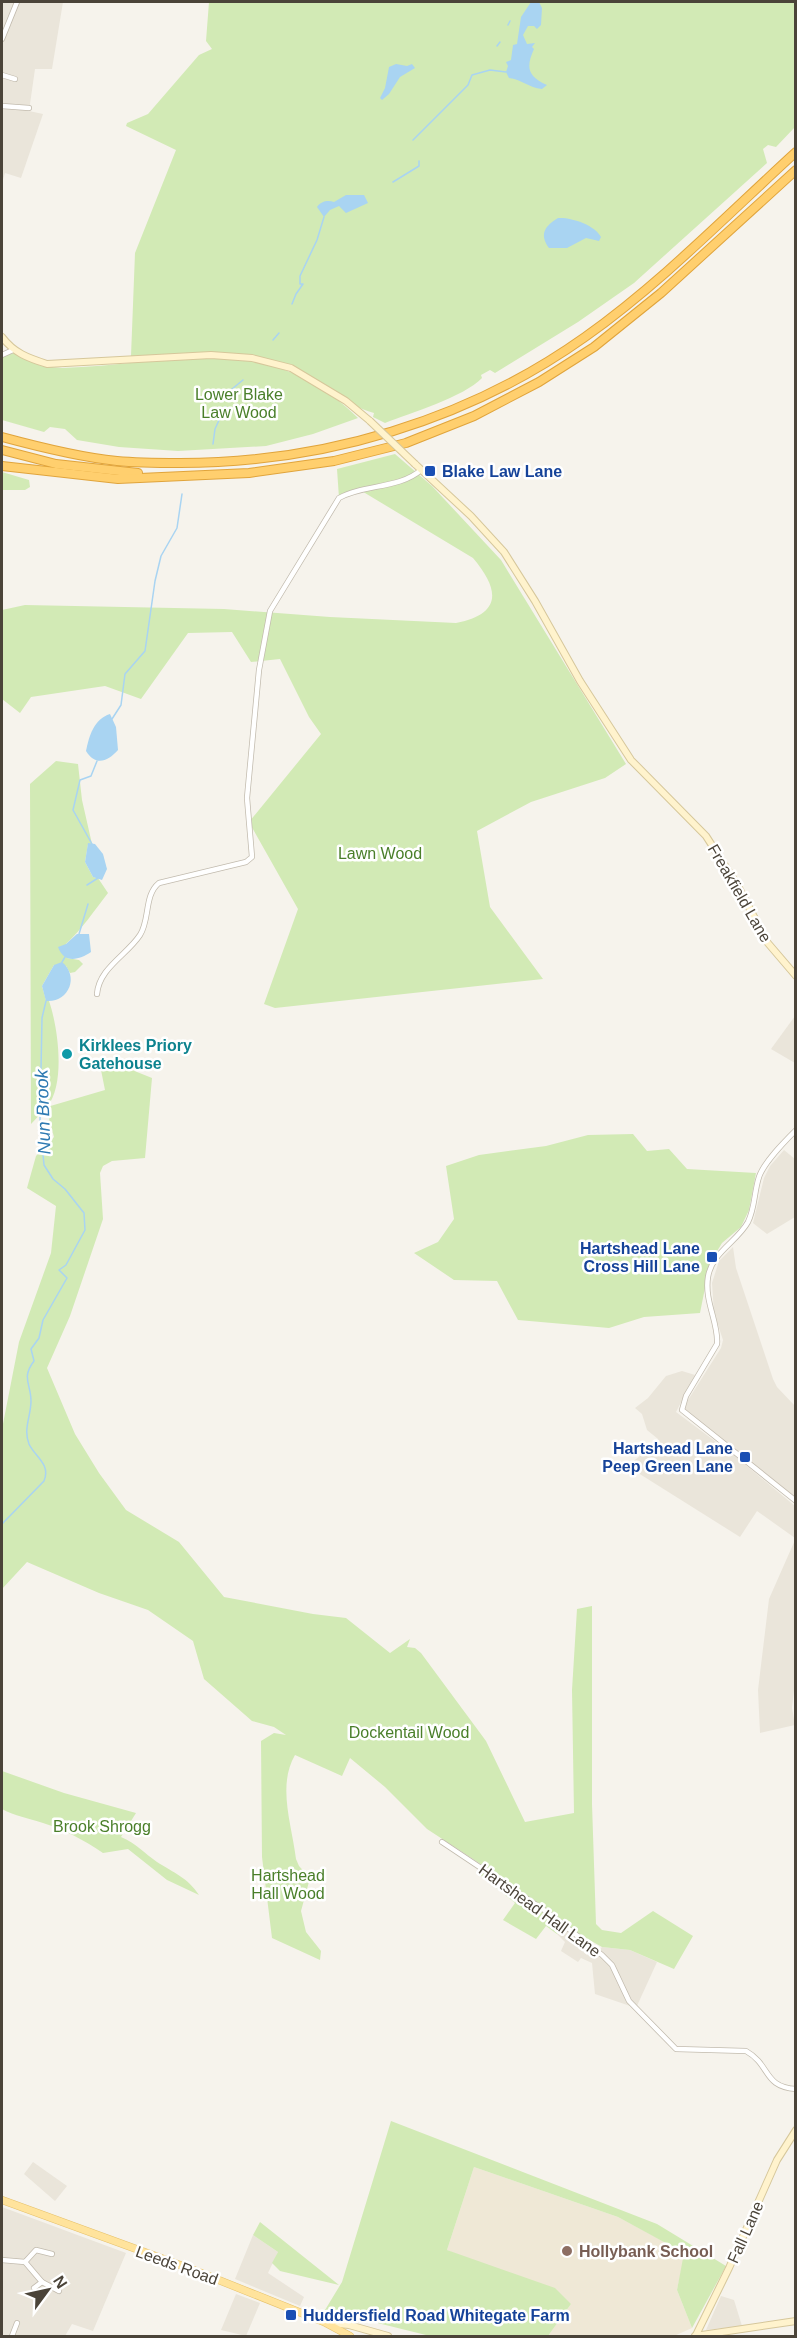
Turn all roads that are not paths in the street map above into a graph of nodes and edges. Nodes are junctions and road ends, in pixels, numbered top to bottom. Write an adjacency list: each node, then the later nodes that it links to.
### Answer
1 (17, 2): 2 (street)
2 (2, 39)
3 (2, 75): 4 (street)
4 (15, 80)
5 (2, 105): 6 (street)
6 (29, 108)
7 (795, 152): 12 (highway)
8 (795, 170): 16 (highway)
9 (2, 337): 10 (street)
10 (14, 350): 11 (street); 15 (street, bridge)
11 (2, 355)
12 (2, 436)
13 (2, 450): 16 (highway)
14 (2, 466): 16 (highway)
15 (421, 470): 17 (street, Freakfield Lane); 18 (street)
16 (198, 475)
17 (795, 976)
18 (97, 994)
19 (795, 1130): 20 (street)
20 (795, 1501)
21 (442, 1842): 22 (street, Hartshead Hall Lane)
22 (795, 2089)
23 (795, 2130): 36 (street, Fall Lane)
24 (2, 2200): 32 (main road, Leeds Road)
25 (52, 2254): 27 (street)
26 (2, 2260): 27 (street)
27 (25, 2262): 28 (street)
28 (42, 2282): 29 (street); 30 (street)
29 (34, 2288)
30 (59, 2291)
31 (795, 2321): 36 (street)
32 (324, 2322): 34 (street); 38 (main road, Leeds Road)
33 (17, 2323): 37 (street)
34 (364, 2330): 35 (street); 39 (street)
35 (383, 2336)
36 (695, 2336)
37 (12, 2337)
38 (350, 2337)
39 (357, 2337)

